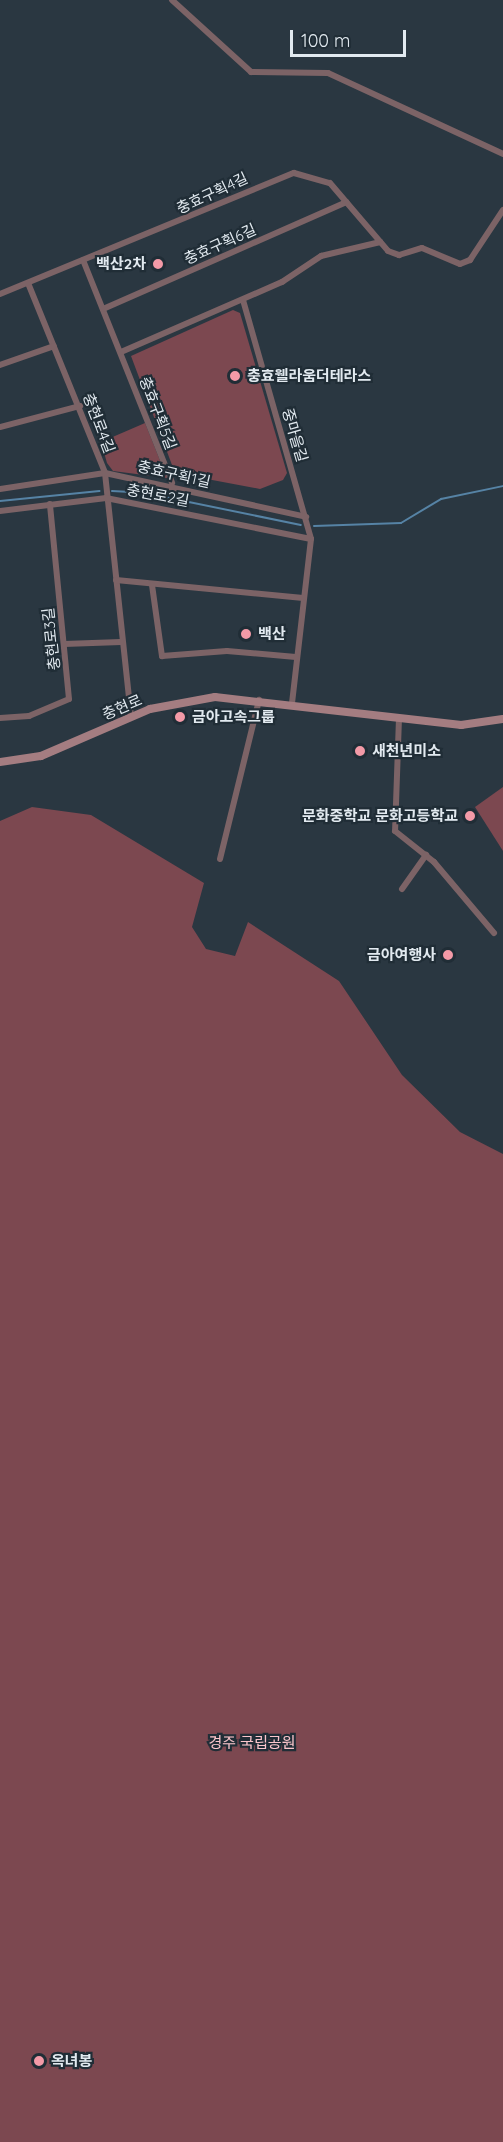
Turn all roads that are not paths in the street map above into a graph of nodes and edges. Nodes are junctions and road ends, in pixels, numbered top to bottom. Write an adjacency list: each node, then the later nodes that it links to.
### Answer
1 (172, 0): 2 (street)
2 (503, 154)
3 (347, 202): 5 (street, 충효구획4길); 6 (street, 충효구획4길); 10 (street, 충효구획6길)
4 (503, 210): 5 (street, 충효구획4길)
5 (380, 242): 9 (street)
6 (83, 260): 7 (street, 충효구획4길); 10 (street, 충효구획5길)
7 (28, 283): 8 (street, 충효구획4길); 11 (street, 충현로4길)
8 (0, 294)
9 (243, 300): 12 (street); 22 (street, 중마을길)
10 (103, 309): 12 (street, 충효구획5길)
11 (54, 346): 13 (street); 14 (street, 충현로4길)
12 (121, 352): 17 (street, 충효구획5길)
13 (0, 365)
14 (80, 406): 15 (street); 16 (street, 충현로4길)
15 (0, 427)
16 (105, 473): 17 (street, 충효구획1길); 18 (street, 충효구획1길); 19 (street, 충현로4길)
17 (172, 483): 22 (street, 충효구획1길)
18 (0, 489)
19 (106, 498): 20 (street, 충현로2길); 23 (street, 충현로2길); 24 (street, 충현로4길)
20 (50, 504): 21 (street, 충현로2길); 28 (street, 충현로3길)
21 (0, 511)
22 (306, 517): 23 (street, 중마을길)
23 (311, 539): 26 (street, 중마을길)
24 (116, 580): 25 (street); 27 (street, 충현로4길)
25 (152, 585): 26 (street); 29 (street)
26 (303, 598): 29 (street, 중마을길)
27 (121, 642): 28 (street); 32 (street, 충현로4길)
28 (64, 644): 33 (street, 충현로3길)
29 (296, 657): 31 (street, 중마을길)
30 (259, 700): 31 (street, 충현로); 32 (street, 충현로); 38 (street)
31 (292, 703): 34 (street, 충현로)
32 (131, 717): 36 (street, 충현로)
33 (0, 718)
34 (399, 718): 35 (street, 충현로); 37 (street)
35 (503, 719)
36 (0, 762)
37 (426, 855): 39 (street); 40 (street)
38 (220, 859)
39 (402, 889)
40 (494, 933)

